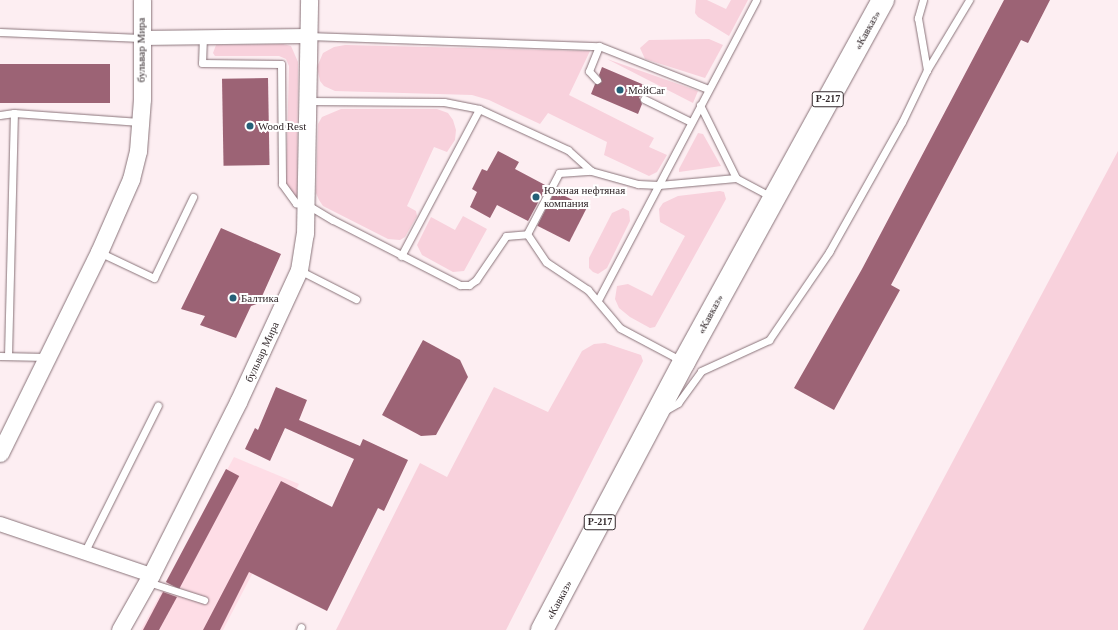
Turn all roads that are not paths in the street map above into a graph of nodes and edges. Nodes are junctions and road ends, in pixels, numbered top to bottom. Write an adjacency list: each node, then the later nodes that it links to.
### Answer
1 (142, 0): 10 (street, бульвар Мира)
2 (309, 0): 9 (street, бульвар Мира)
3 (756, 0): 14 (lane)
4 (883, 0): 27 (highway, «Кавказ» / Р-217)
5 (923, 0): 12 (lane)
6 (969, 0): 12 (lane)
7 (0, 32): 10 (lane)
8 (203, 36): 9 (street); 10 (street); 28 (lane)
9 (308, 36): 11 (lane); 16 (street, бульвар Мира)
10 (141, 38): 21 (street, бульвар Мира)
11 (599, 46): 13 (lane); 14 (lane)
12 (927, 70): 40 (lane)
13 (597, 80)
14 (708, 89): 17 (lane)
15 (644, 99): 22 (lane)
16 (308, 101): 18 (lane); 28 (street, бульвар Мира)
17 (700, 105): 22 (lane); 24 (lane)
18 (478, 109): 23 (lane); 31 (lane)
19 (14, 114): 20 (lane); 21 (lane); 36 (lane)
20 (0, 115)
21 (140, 122): 30 (street, бульвар Мира)
22 (691, 122): 25 (lane)
23 (591, 171): 25 (lane); 29 (lane)
24 (736, 178): 25 (lane); 27 (lane)
25 (659, 185): 34 (lane)
26 (193, 197): 30 (lane)
27 (773, 198): 38 (highway, «Кавказ» / Р-217)
28 (306, 204): 31 (lane); 32 (street, бульвар Мира)
29 (527, 234): 31 (lane); 34 (lane)
30 (99, 252): 37 (street, бульвар Мира)
31 (401, 256)
32 (299, 270): 33 (lane); 44 (street, бульвар Мира)
33 (356, 299)
34 (598, 300): 38 (lane)
35 (0, 356): 36 (lane)
36 (8, 356): 37 (lane)
37 (47, 357): 41 (street, бульвар Мира)
38 (684, 362): 40 (highway, «Кавказ» / Р-217)
39 (158, 405): 43 (lane)
40 (658, 414): 47 (highway, «Кавказ» / Р-217)
41 (0, 453)
42 (0, 524): 43 (street)
43 (84, 553): 44 (street)
44 (149, 579): 45 (lane); 46 (street, бульвар Мира)
45 (204, 600)
46 (120, 630)
47 (542, 630)

